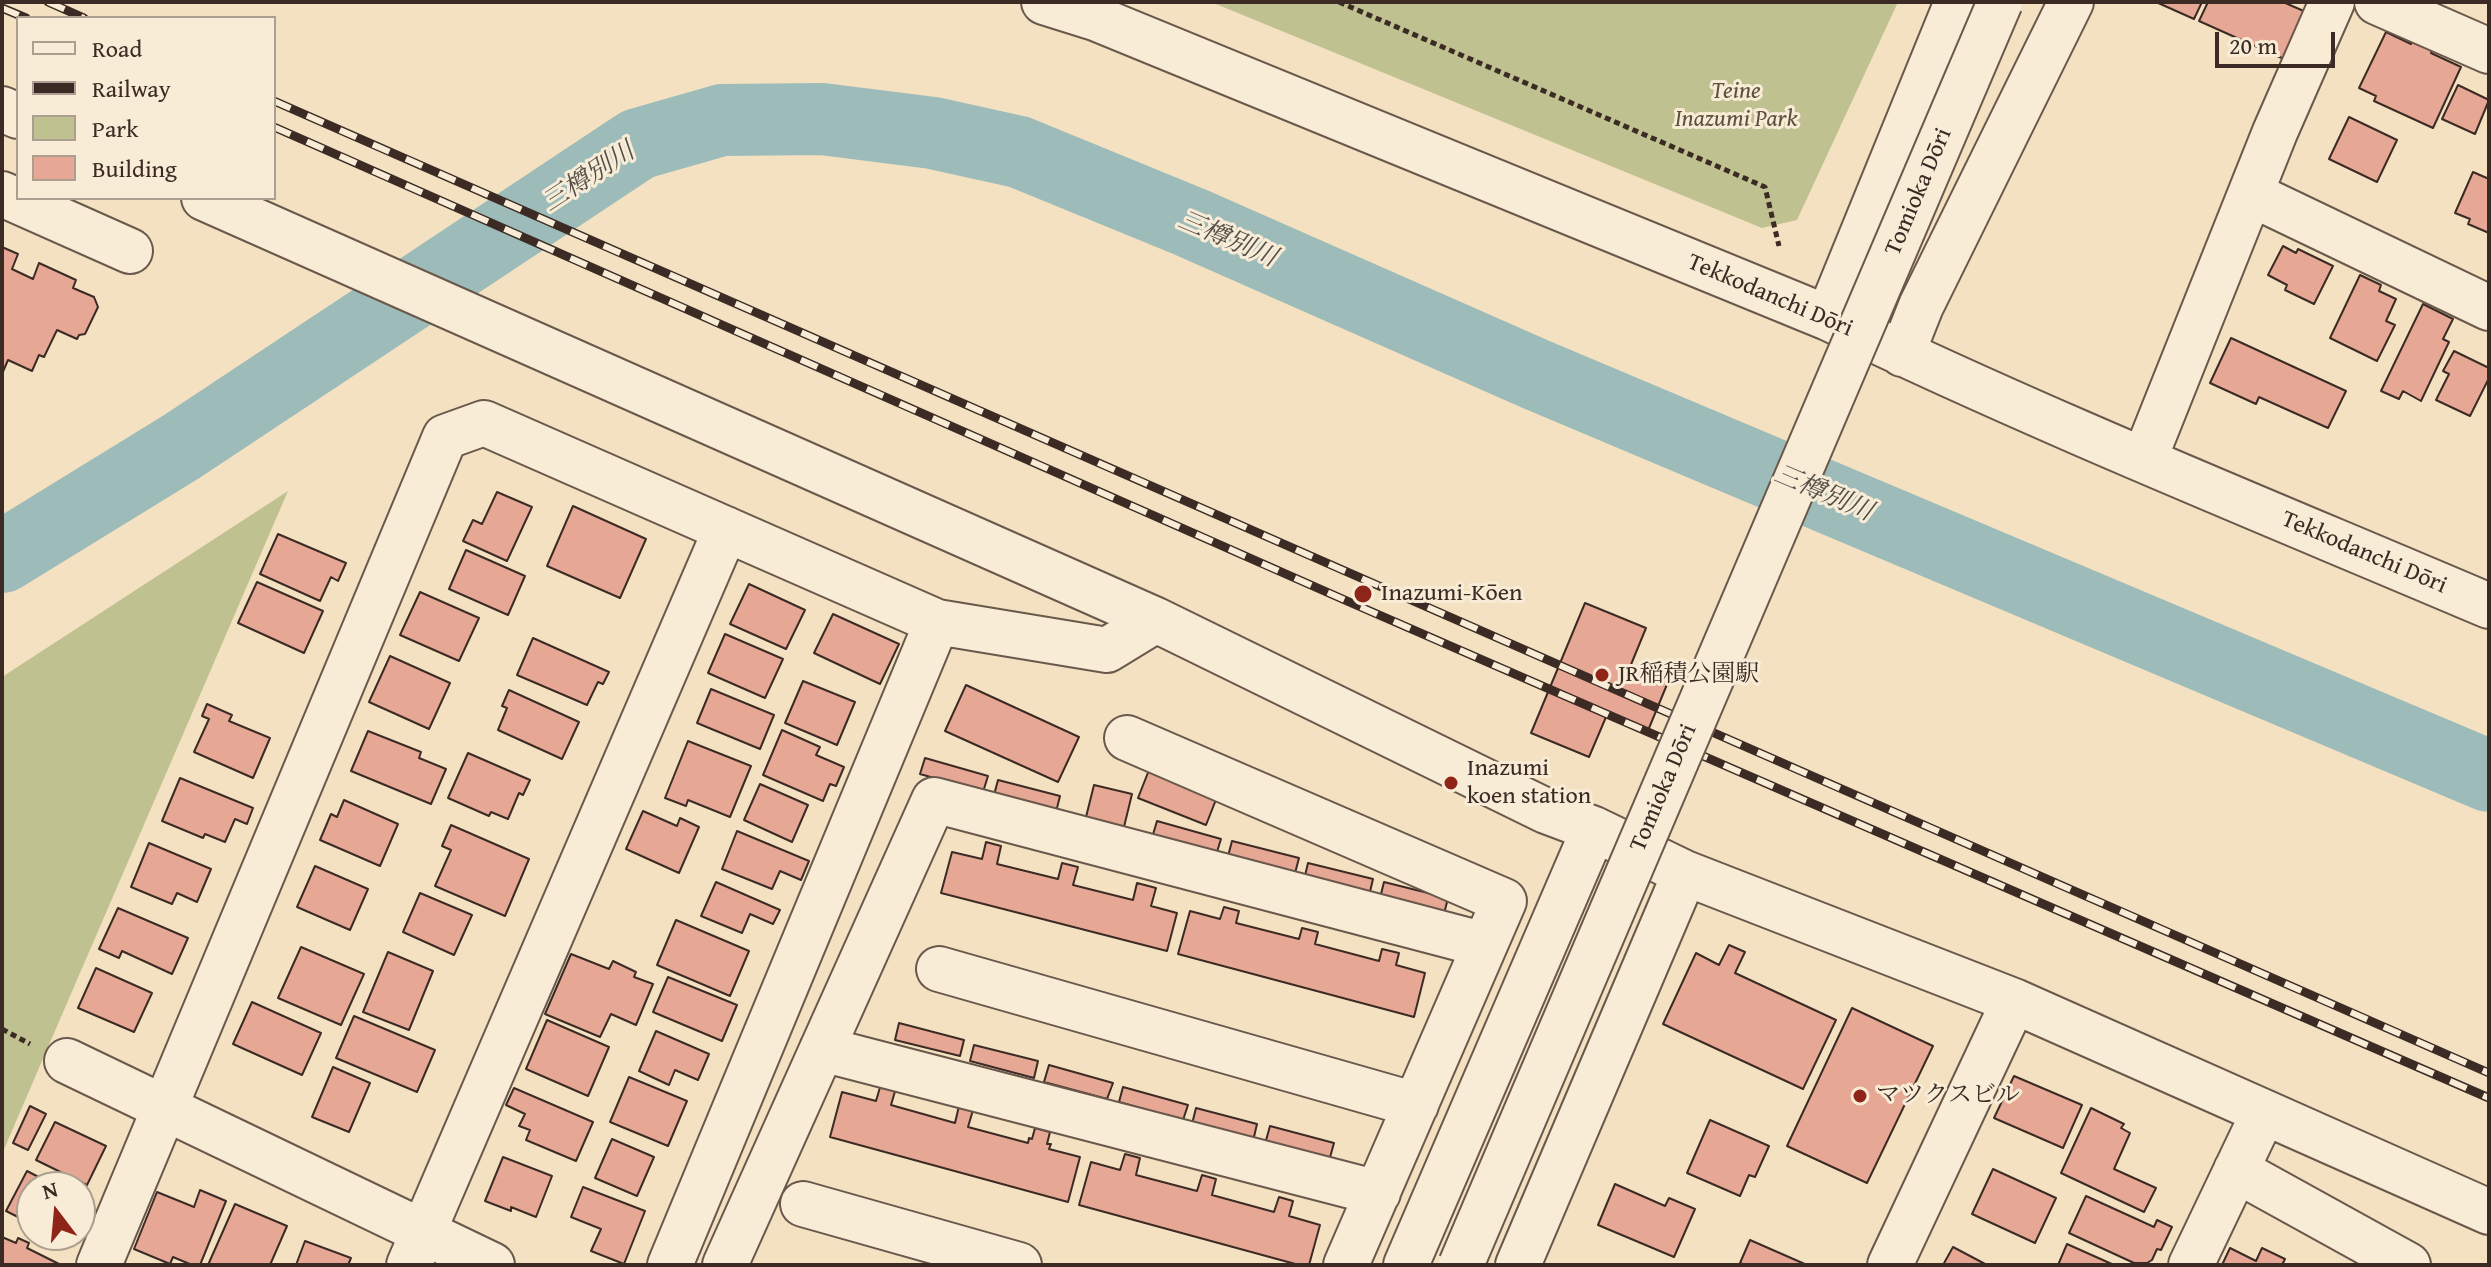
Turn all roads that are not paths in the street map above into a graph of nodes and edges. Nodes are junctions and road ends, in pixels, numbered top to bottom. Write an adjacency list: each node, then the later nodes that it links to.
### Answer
1 (1044, 2): 13 (street, Tekkodanchi Dōri)
2 (1957, 2): 13 (street)
3 (2000, 2): 43 (street, Tomioka Dōri, bridge)
4 (2071, 2): 14 (street)
5 (2332, 2): 9 (street)
6 (2377, 2): 7 (street)
7 (2489, 51)
8 (2, 194): 11 (street)
9 (2251, 194): 12 (street); 15 (street)
10 (209, 200): 18 (street)
11 (130, 251)
12 (2489, 308)
13 (1828, 318): 14 (street, Tekkodanchi Dōri)
14 (1902, 354): 15 (street, Tekkodanchi Dōri)
15 (2144, 460): 17 (street, Tekkodanchi Dōri)
16 (726, 529): 19 (street); 29 (street); 35 (street)
17 (2489, 606)
18 (1156, 620): 19 (street); 21 (street)
19 (937, 622): 38 (street)
20 (1127, 738): 23 (street)
21 (1594, 829): 22 (street); 42 (street)
22 (1685, 873): 25 (street); 44 (street)
23 (1485, 945): 26 (street); 28 (street)
24 (939, 969): 28 (street)
25 (2014, 1001): 30 (street); 45 (street)
26 (822, 1049): 32 (street); 39 (street)
27 (67, 1061): 29 (street)
28 (1416, 1105): 32 (street)
29 (165, 1106): 35 (street); 36 (street)
30 (2264, 1112): 31 (street); 34 (street)
31 (2236, 1170): 46 (street); 47 (street)
32 (1378, 1193): 41 (street)
33 (803, 1204): 40 (street)
34 (2489, 1212)
35 (416, 1249): 37 (street)
36 (99, 1265)
37 (492, 1265)
38 (670, 1265)
39 (725, 1265)
40 (1019, 1265)
41 (1346, 1265)
42 (1406, 1265)
43 (1461, 1265)
44 (1518, 1265)
45 (1890, 1265)
46 (2191, 1265)
47 (2408, 1265)

